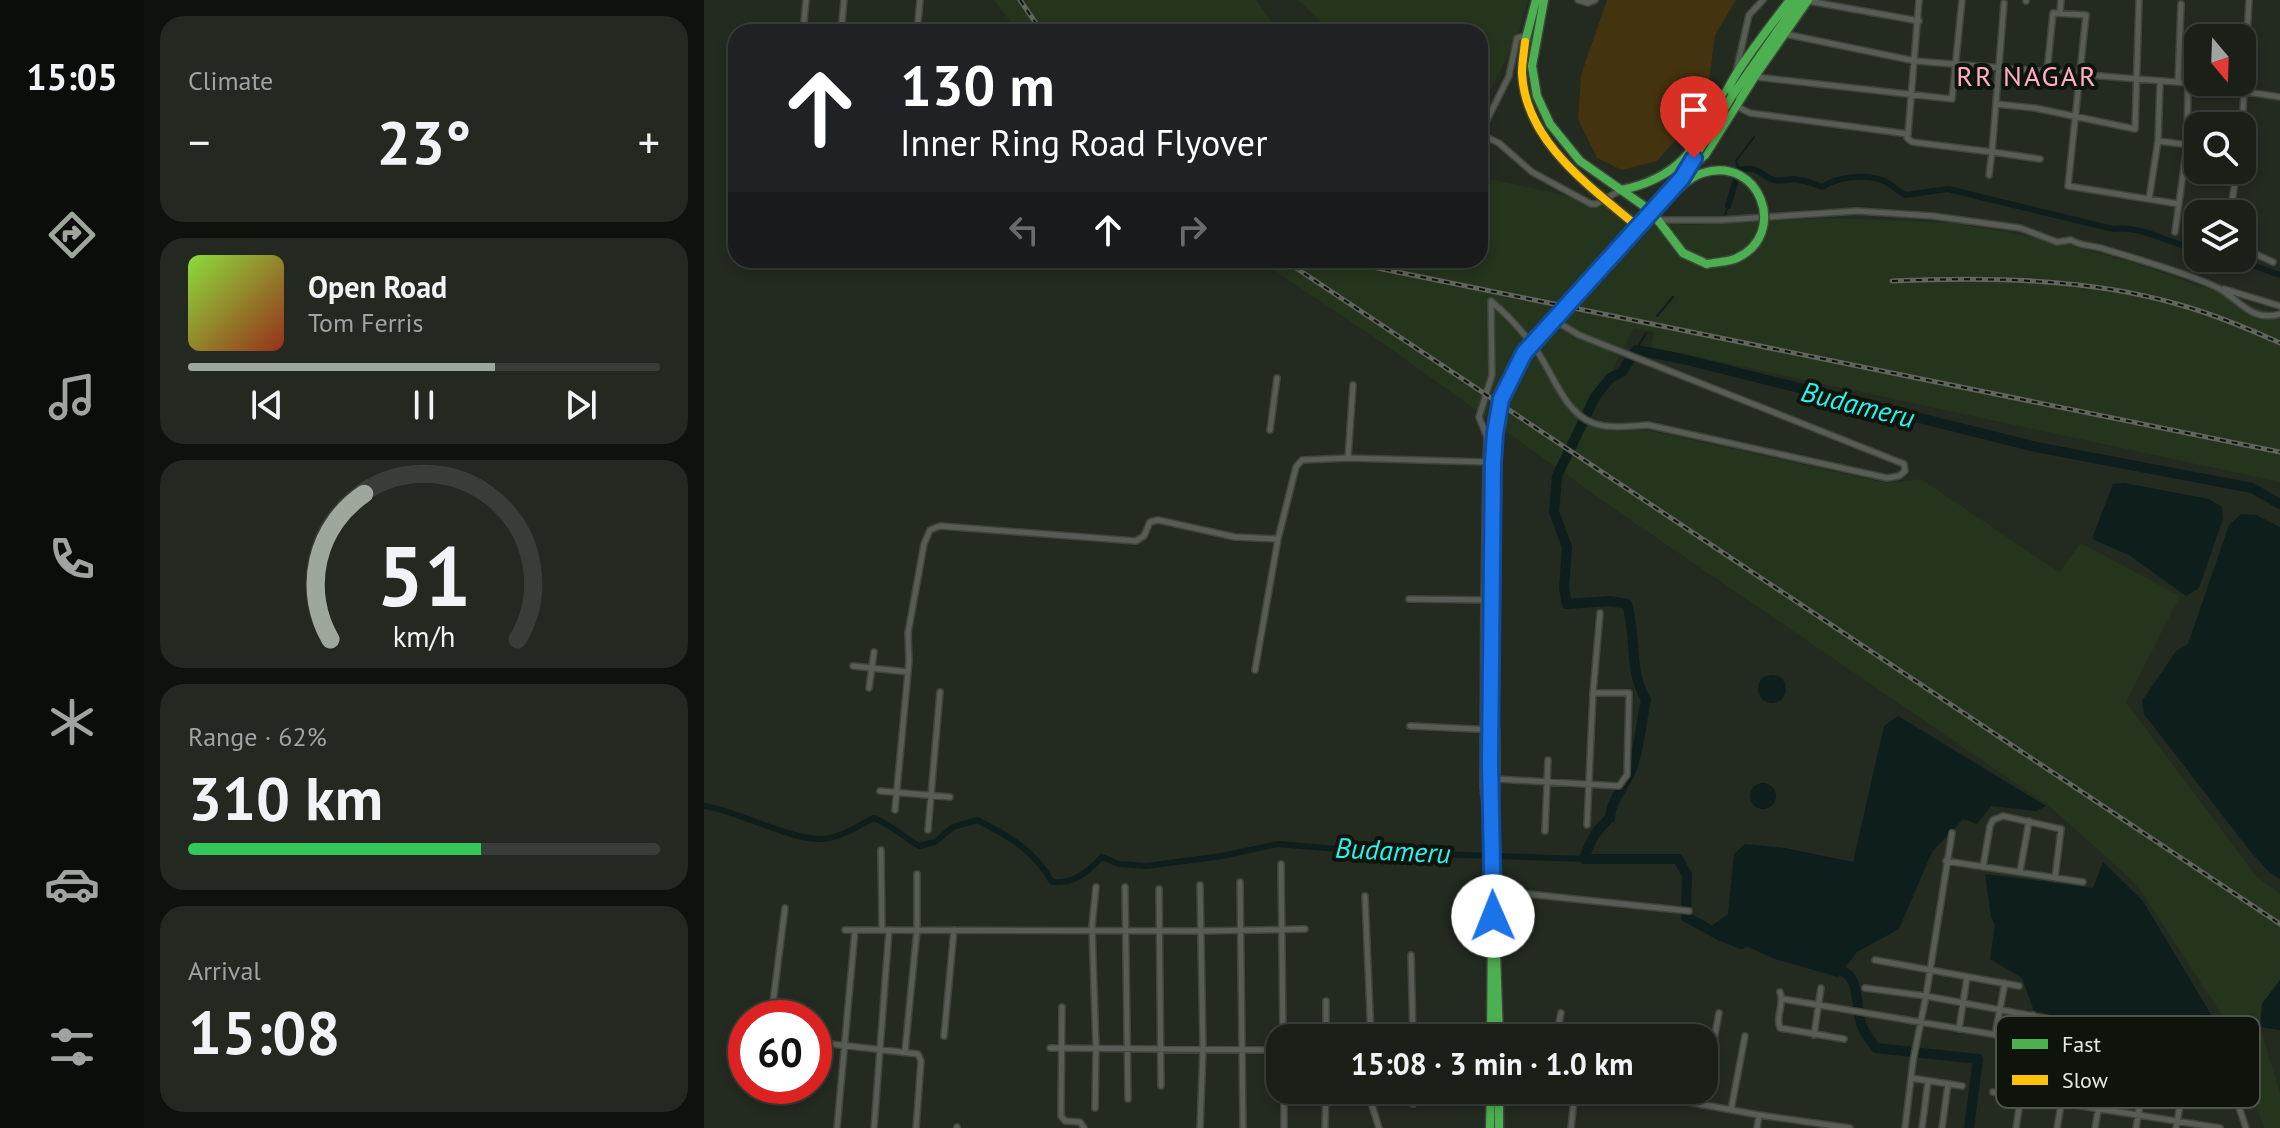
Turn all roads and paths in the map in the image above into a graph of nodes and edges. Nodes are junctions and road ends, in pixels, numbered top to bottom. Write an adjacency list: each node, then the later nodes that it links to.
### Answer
1 (806, 0): 21 (street)
2 (844, 0): 22 (street)
3 (920, 0): 23 (street)
4 (1536, 0): 26 (main road)
5 (1544, 0): 54 (main road)
6 (1595, 0): 16 (street)
7 (1763, 0): 31 (street)
8 (1790, 0): 31 (main road)
9 (1799, 0): 58 (main road, bridge)
10 (1807, 0): 20 (street); 25 (main road)
11 (1919, 0): 20 (street)
12 (1962, 0): 28 (street)
13 (2061, 0): 19 (street)
14 (2139, 0): 34 (street)
15 (2249, 0): 24 (street)
16 (1583, 1)
17 (2004, 3): 29 (street)
18 (2181, 4): 36 (street)
19 (2060, 13): 30 (street); 32 (street)
20 (1919, 21): 27 (street)
21 (804, 24)
22 (842, 24)
23 (918, 24)
24 (2248, 24)
25 (1784, 34): 27 (street); 33 (main road)
26 (1526, 38): 43 (street); 58 (main road, bridge)
27 (1915, 61): 28 (street); 39 (street)
28 (1956, 64): 29 (street); 39 (street)
29 (1999, 67): 30 (street); 41 (street)
30 (2047, 72): 32 (street)
31 (1736, 75): 51 (main road)
32 (2080, 75): 34 (street); 44 (street)
33 (1755, 76): 39 (street); 42 (main road)
34 (2138, 81): 35 (street); 44 (street)
35 (2160, 82): 36 (street); 47 (street)
36 (2178, 82): 37 (street)
37 (2184, 83)
38 (2256, 92): 40 (street)
39 (1911, 97): 45 (street)
40 (2280, 97)
41 (1996, 104): 44 (street); 49 (street)
42 (1736, 106): 45 (street); 51 (main road)
43 (1488, 118)
44 (2076, 118): 55 (street)
45 (1908, 134): 49 (street)
46 (1488, 138): 54 (street)
47 (2158, 141): 48 (street); 55 (street)
48 (2184, 145)
49 (1992, 152): 50 (street); 53 (street)
50 (2040, 159)
51 (1683, 162): 54 (main road)
52 (2184, 167): 56 (street)
53 (1989, 175)
54 (1621, 190): 57 (main road)
55 (2149, 199): 56 (street)
56 (2179, 204): 59 (street)
57 (1660, 220): 58 (main road, bridge); 62 (street)
58 (1640, 226): 65 (main road, bridge)
59 (2175, 232)
60 (2256, 254): 61 (street)
61 (2273, 262)
62 (2217, 287): 63 (street); 64 (street)
63 (2280, 306)
64 (2280, 314)
65 (1553, 320): 70 (street); 94 (main road, bridge)
66 (1277, 378): 68 (street)
67 (1353, 385): 69 (street)
68 (1270, 430)
69 (1348, 458): 70 (street); 71 (street)
70 (1486, 462): 73 (street)
71 (1278, 539): 78 (street); 79 (street)
72 (1409, 599): 73 (street)
73 (1484, 600): 84 (street)
74 (1600, 613): 82 (street)
75 (874, 652): 77 (street)
76 (853, 666): 77 (street)
77 (873, 668): 79 (street); 80 (street)
78 (1255, 670)
79 (908, 672): 90 (street)
80 (869, 688)
81 (940, 692): 91 (street)
82 (1593, 693): 88 (street); 88 (street)
83 (1410, 726): 84 (street)
84 (1483, 730): 86 (street); 94 (street)
85 (1548, 760): 87 (street)
86 (1497, 779): 87 (street); 94 (street, bridge)
87 (1547, 782): 88 (street); 98 (street)
88 (1588, 783): 96 (street)
89 (880, 791): 90 (street)
90 (897, 792): 91 (street); 93 (street)
91 (932, 796): 92 (street); 97 (street)
92 (950, 797)
93 (895, 810)
94 (1491, 811): 116 (main road)
95 (2029, 821): 103 (street); 104 (street); 106 (street)
96 (1587, 825)
97 (928, 830)
98 (1545, 831)
99 (1952, 833): 101 (street)
100 (881, 850): 123 (street)
101 (1946, 861): 103 (street); 131 (street)
102 (1281, 864): 119 (street)
103 (1983, 867): 104 (street)
104 (2020, 872): 106 (street)
105 (917, 874): 124 (street)
106 (2055, 878): 108 (street)
107 (1240, 882): 127 (street)
108 (2083, 882)
109 (1200, 885): 128 (street)
110 (1096, 887): 117 (street)
111 (1125, 887): 118 (street)
112 (1159, 889): 126 (street)
113 (1365, 896): 154 (street)
114 (785, 908): 140 (street)
115 (1689, 911): 116 (street)
116 (1493, 916): 156 (main road); 157 (main road)
117 (1092, 929): 118 (street); 125 (street); 170 (street)
118 (1127, 929): 126 (street); 171 (street)
119 (1281, 929): 120 (street); 127 (street); 152 (street)
120 (1305, 929)
121 (845, 930): 122 (street)
122 (855, 930): 123 (street); 167 (street)
123 (886, 930): 124 (street); 172 (street)
124 (917, 930): 125 (street); 177 (street)
125 (954, 930): 163 (street)
126 (1159, 930): 128 (street); 173 (street)
127 (1241, 930): 128 (street); 175 (street)
128 (1200, 931): 174 (street)
129 (1411, 955): 155 (street)
130 (1875, 960): 131 (street)
131 (1928, 970): 132 (street); 138 (street)
132 (1967, 977): 133 (street); 142 (street)
133 (2005, 983): 134 (street); 145 (street)
134 (2019, 986)
135 (1821, 988): 143 (street)
136 (1865, 988): 138 (street)
137 (1780, 992): 139 (street)
138 (1926, 996): 142 (street); 151 (street)
139 (1783, 999): 143 (street); 161 (street)
140 (773, 1000)
141 (1326, 1001): 153 (street)
142 (1963, 1003): 145 (street); 159 (street)
143 (1818, 1006): 151 (street); 161 (street)
144 (1062, 1007): 169 (street)
145 (2000, 1009): 148 (street); 149 (street)
146 (1561, 1013): 158 (street)
147 (1719, 1013): 193 (street)
148 (2033, 1015): 150 (street)
149 (1999, 1016)
150 (2038, 1016)
151 (1921, 1023): 159 (street); 178 (street)
152 (1283, 1024)
153 (1326, 1024)
154 (1370, 1024)
155 (1413, 1024)
156 (1491, 1024)
157 (1499, 1024)
158 (1559, 1024)
159 (1959, 1029): 162 (street)
160 (1996, 1030): 162 (street)
161 (1814, 1035): 165 (street)
162 (1995, 1035)
163 (944, 1036)
164 (1745, 1036): 201 (street)
165 (1844, 1039)
166 (832, 1044): 167 (street)
167 (845, 1045): 172 (street); 206 (street)
168 (1050, 1048): 169 (street)
169 (1062, 1048): 170 (street); 209 (street)
170 (1096, 1048): 171 (street); 194 (street)
171 (1129, 1048): 173 (street); 185 (street)
172 (880, 1049): 177 (street); 207 (street)
173 (1162, 1049): 174 (street); 181 (street)
174 (1203, 1049): 175 (street); 210 (street)
175 (1243, 1050): 176 (street); 211 (street)
176 (1266, 1050)
177 (905, 1051): 208 (street)
178 (1911, 1078): 179 (street); 221 (street)
179 (1928, 1081): 180 (street); 222 (street)
180 (1948, 1084): 182 (street); 223 (street)
181 (1161, 1086)
182 (1962, 1086)
183 (1993, 1092): 184 (street)
184 (1996, 1093)
185 (1128, 1099)
186 (1284, 1104): 212 (street)
187 (1326, 1104): 213 (street)
188 (1372, 1104): 214 (street)
189 (1491, 1104): 215 (main road)
190 (1499, 1104): 216 (main road)
191 (1574, 1104): 217 (street)
192 (1697, 1104): 193 (street)
193 (1702, 1105): 201 (street)
194 (1095, 1108)
195 (2019, 1108): 224 (street)
196 (2060, 1108): 225 (street)
197 (2092, 1108): 200 (street)
198 (2139, 1108): 203 (street)
199 (2239, 1108): 229 (street)
200 (2098, 1109): 203 (street); 226 (street)
201 (1731, 1110): 202 (street)
202 (1759, 1115): 204 (street); 218 (street)
203 (2138, 1117): 205 (street); 227 (street)
204 (1793, 1120): 219 (street); 220 (street)
205 (2177, 1125): 228 (street)
206 (837, 1128)
207 (874, 1128)
208 (916, 1128)
209 (1084, 1128)
210 (1200, 1128)
211 (1243, 1128)
212 (1284, 1128)
213 (1325, 1128)
214 (1379, 1128)
215 (1490, 1128)
216 (1499, 1128)
217 (1571, 1128)
218 (1757, 1128)
219 (1792, 1128)
220 (1850, 1128)
221 (1905, 1128)
222 (1922, 1128)
223 (1942, 1128)
224 (2016, 1128)
225 (2057, 1128)
226 (2095, 1128)
227 (2136, 1128)
228 (2216, 1128)
229 (2246, 1128)

